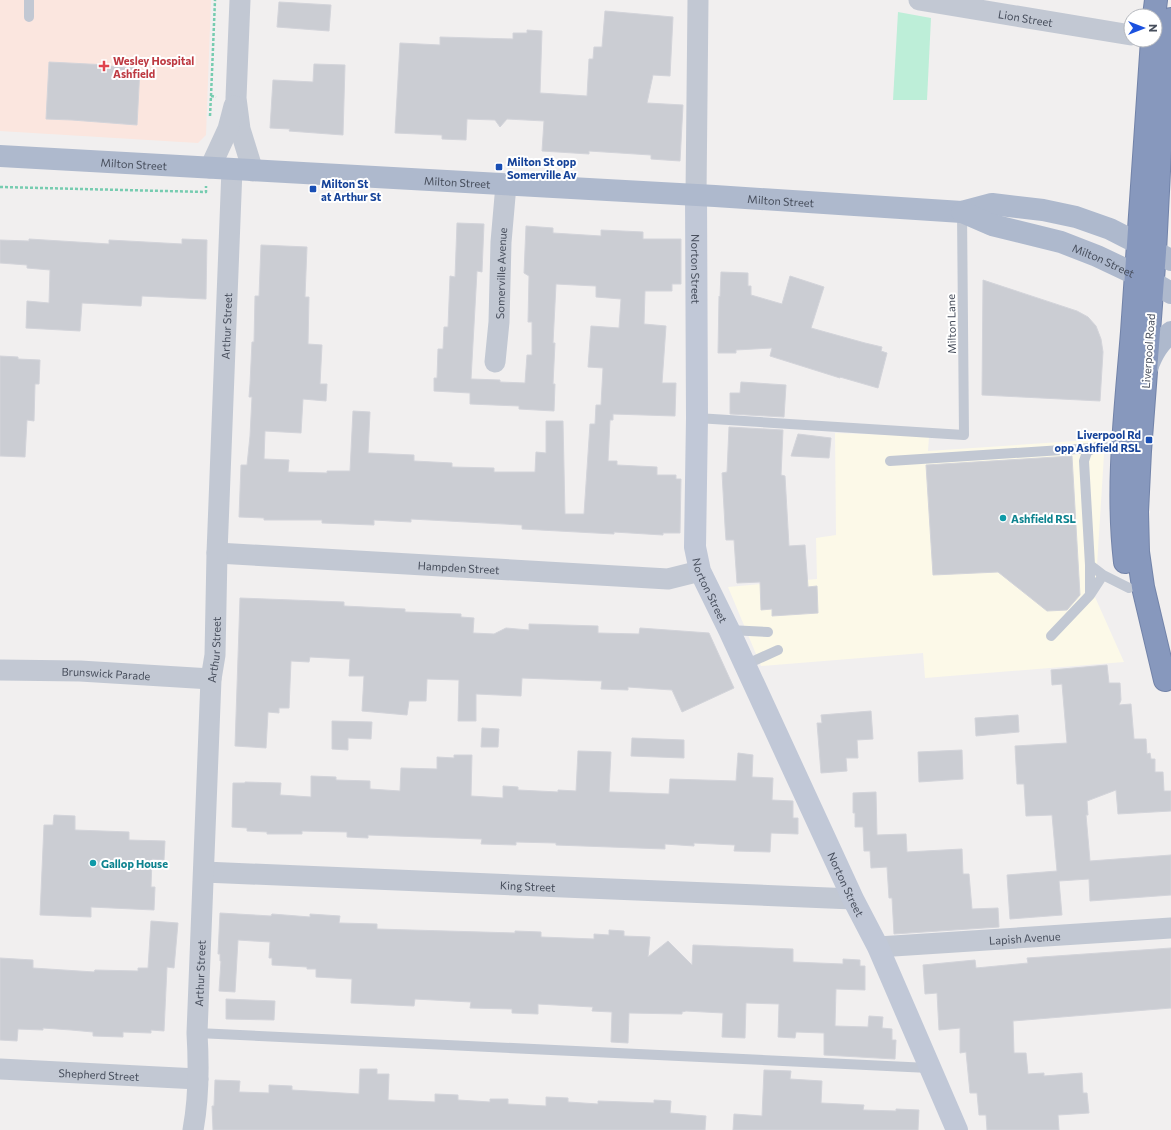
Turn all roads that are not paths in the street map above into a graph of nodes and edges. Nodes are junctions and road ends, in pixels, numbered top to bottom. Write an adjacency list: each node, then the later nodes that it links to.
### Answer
1 (30, 0): 5 (lane)
2 (240, 0): 11 (street, Arthur Street)
3 (698, 0): 17 (street, Norton Street)
4 (919, 0): 8 (street, Lion Street)
5 (29, 17)
6 (1171, 19): 7 (highway, Liverpool Road)
7 (1163, 32)
8 (1123, 34)
9 (1158, 48): 19 (highway, Liverpool Road)
10 (1159, 48): 12 (highway, Liverpool Road)
11 (236, 98): 14 (street, Arthur Street); 15 (street, Arthur Street)
12 (1167, 112): 19 (highway, Liverpool Road)
13 (0, 156): 14 (main road, Milton Street)
14 (210, 168): 15 (main road, Milton Street)
15 (242, 170): 16 (main road, Milton Street); 29 (street, Arthur Street)
16 (506, 185): 17 (main road, Milton Street); 23 (street, Somerville Avenue)
17 (696, 195): 18 (main road, Milton Street); 25 (main road, Norton Street)
18 (962, 212): 19 (main road, Milton Street); 20 (main road, Milton Street); 25 (lane, Milton Lane)
19 (1155, 252): 20 (highway, Liverpool Road)
20 (1144, 279): 21 (main road, Milton Street); 24 (highway, Liverpool Road); 26 (highway, Liverpool Road)
21 (1171, 293)
22 (1171, 332): 24 (main road)
23 (495, 362)
24 (1147, 368): 42 (highway, Liverpool Road)
25 (697, 418): 31 (main road, Norton Street)
26 (1124, 447): 27 (lane); 33 (highway, Liverpool Road)
27 (1093, 448): 28 (lane); 30 (lane)
28 (890, 461)
29 (216, 553): 31 (street, Hampden Street); 41 (street, Arthur Street)
30 (1090, 565): 32 (lane); 34 (lane)
31 (700, 572): 35 (main road, Norton Street)
32 (1104, 574): 33 (lane); 34 (lane)
33 (1129, 588): 42 (highway, Liverpool Road)
34 (1090, 595): 37 (lane)
35 (730, 630): 36 (lane); 39 (main road, Norton Street)
36 (768, 632)
37 (1050, 636)
38 (778, 650): 39 (lane)
39 (746, 665): 44 (main road, Norton Street)
40 (0, 670): 41 (street, Brunswick Parade)
41 (211, 679): 43 (street, Arthur Street)
42 (1168, 687)
43 (204, 872): 44 (street, King Street); 47 (street, Arthur Street)
44 (853, 899): 46 (main road, Norton Street)
45 (1171, 928): 46 (street, Lapish Avenue)
46 (878, 947): 48 (main road, Norton Street)
47 (197, 1033): 48 (lane); 50 (street, Arthur Street)
48 (929, 1068): 52 (main road, Norton Street)
49 (0, 1069): 50 (street, Shepherd Street)
50 (198, 1079): 51 (street, Arthur Street)
51 (193, 1130)
52 (957, 1130)

